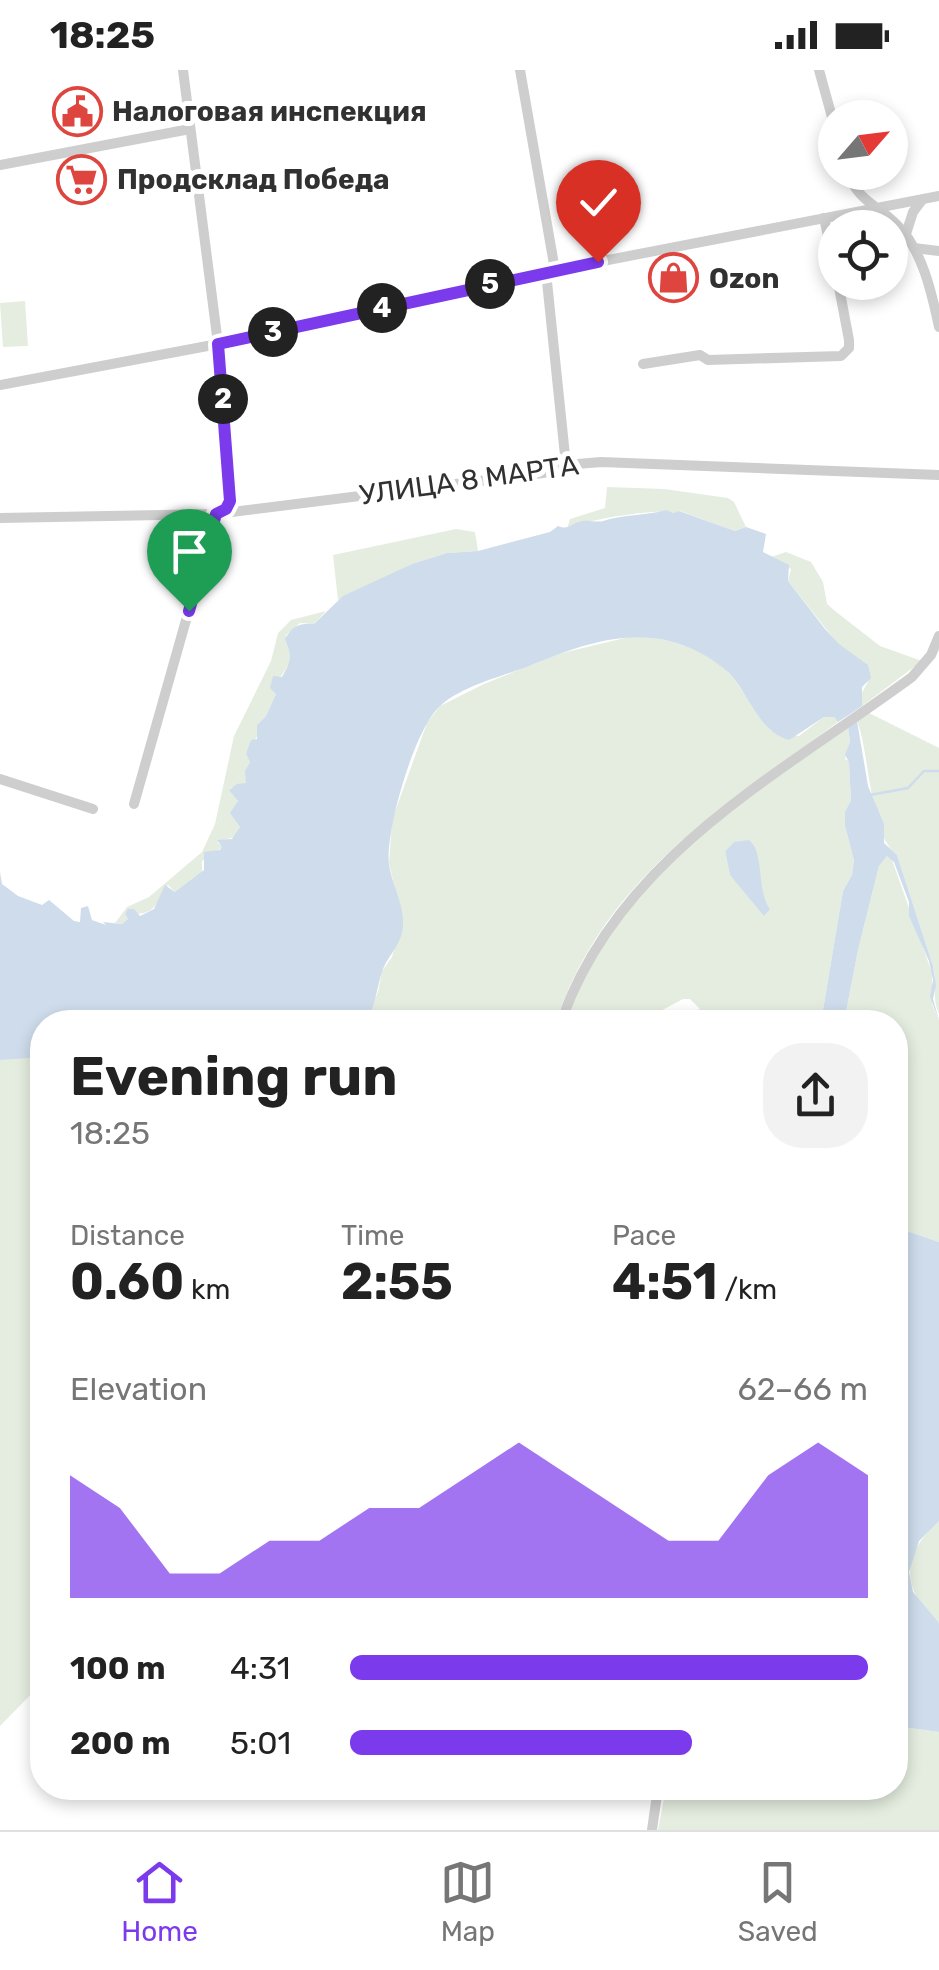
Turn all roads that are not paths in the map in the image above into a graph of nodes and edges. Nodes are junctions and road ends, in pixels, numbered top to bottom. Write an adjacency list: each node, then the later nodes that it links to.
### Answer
1 (183, 70): 5 (street)
2 (520, 70): 18 (street)
3 (820, 70): 4 (street)
4 (828, 100)
5 (190, 129): 6 (street); 21 (street)
6 (0, 165)
7 (857, 190): 10 (street)
8 (939, 196): 9 (street)
9 (923, 199): 10 (street); 14 (street)
10 (876, 208): 11 (street); 12 (street)
11 (866, 210)
12 (878, 210)
13 (818, 219): 18 (street)
14 (908, 228)
15 (908, 238): 16 (street)
16 (914, 248): 17 (street); 20 (street)
17 (939, 251)
18 (551, 271): 21 (street); 24 (street)
19 (841, 300): 22 (street)
20 (939, 328)
21 (218, 344): 23 (street); 26 (street)
22 (643, 364)
23 (0, 385)
24 (566, 465): 25 (street, УЛИЦА 8 МАРТА); 26 (street, УЛИЦА 8 МАРТА)
25 (939, 475)
26 (216, 514): 27 (street, УЛИЦА 8 МАРТА); 30 (street)
27 (0, 518)
28 (939, 636): 32 (street)
29 (0, 779): 31 (street)
30 (134, 804)
31 (93, 809)
32 (566, 1010)
33 (656, 1800): 34 (street)
34 (652, 1830)

